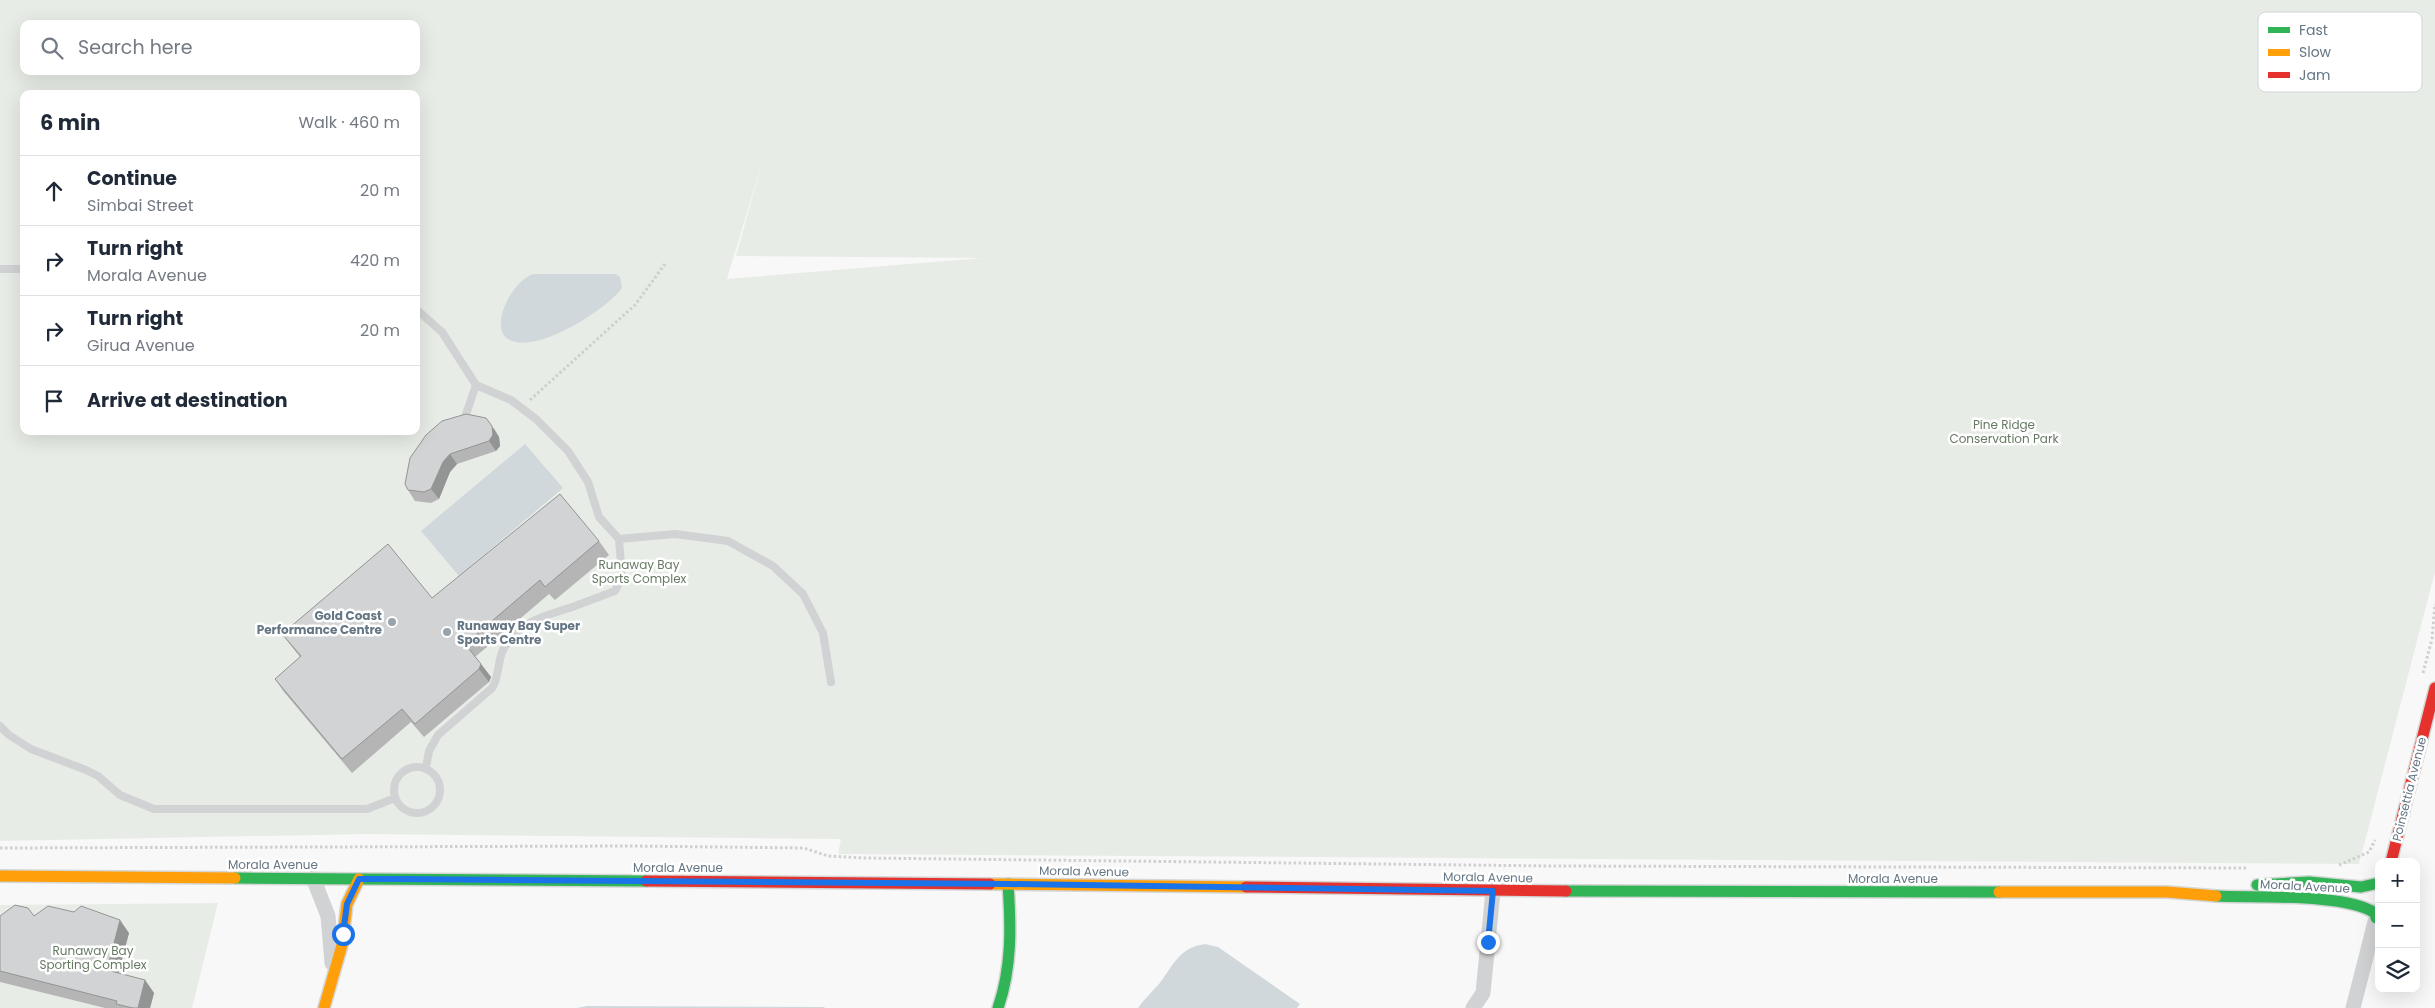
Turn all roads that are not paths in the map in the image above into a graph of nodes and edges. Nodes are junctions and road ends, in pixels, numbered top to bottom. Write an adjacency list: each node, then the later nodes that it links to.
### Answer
1 (0, 269): 2 (lane)
2 (20, 269)
3 (420, 313): 4 (lane)
4 (476, 385): 5 (lane); 6 (lane)
5 (463, 423)
6 (619, 539): 7 (lane); 10 (lane)
7 (831, 682)
8 (2435, 688): 12 (street, Poinsettia Avenue)
9 (0, 726): 11 (lane)
10 (426, 768): 11 (lane); 11 (lane)
11 (395, 798)
12 (2392, 858)
13 (0, 876): 14 (street, Morala Avenue)
14 (313, 878): 15 (street, Morala Avenue); 22 (street)
15 (359, 879): 16 (street, Morala Avenue); 22 (street)
16 (1008, 884): 18 (street, Morala Avenue); 24 (street)
17 (2375, 884): 19 (street, Morala Avenue)
18 (1493, 891): 19 (street, Morala Avenue); 25 (street)
19 (2167, 892): 20 (street, Morala Avenue)
20 (2375, 913)
21 (2375, 924): 26 (street)
22 (333, 976): 23 (street)
23 (324, 1008)
24 (998, 1008)
25 (1473, 1008)
26 (2353, 1008)

